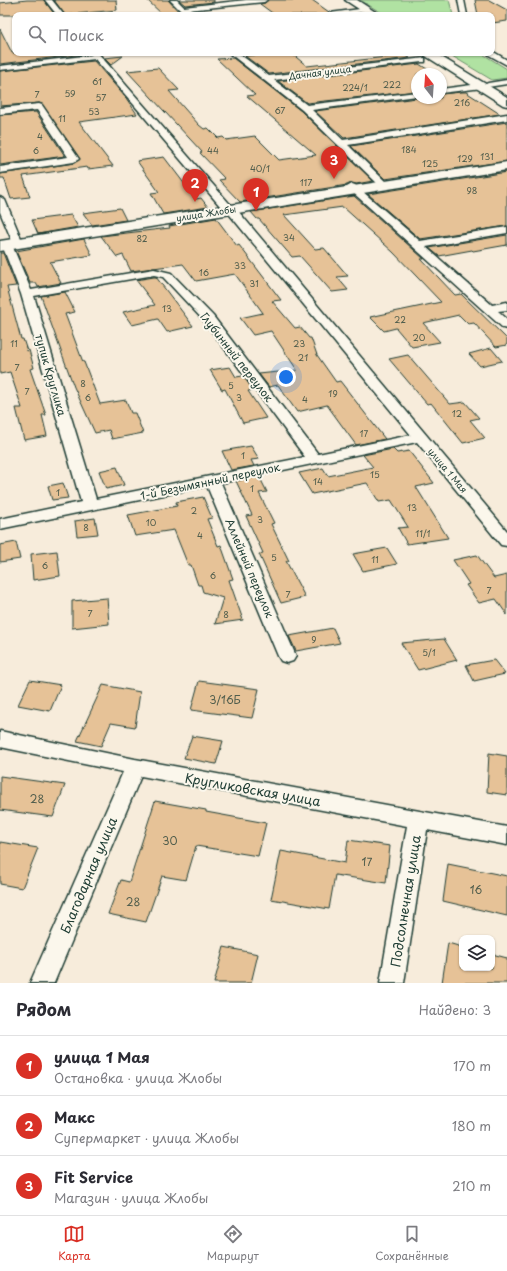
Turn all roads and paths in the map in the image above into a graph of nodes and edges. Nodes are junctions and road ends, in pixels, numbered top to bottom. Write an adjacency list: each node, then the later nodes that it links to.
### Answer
1 (48, 0): 8 (street)
2 (173, 0): 7 (street)
3 (264, 0): 7 (street)
4 (341, 0): 10 (main road)
5 (350, 0): 11 (main road)
6 (461, 0): 12 (street)
7 (182, 8): 9 (street)
8 (58, 12)
9 (186, 12)
10 (361, 12)
11 (370, 12)
12 (463, 12)
13 (495, 54): 19 (street)
14 (89, 56): 20 (street)
15 (97, 56): 38 (street, улица 1 Мая)
16 (238, 56): 21 (street, Дачная улица)
17 (424, 56): 21 (street, Дачная улица); 23 (main road)
18 (442, 56): 23 (main road)
19 (507, 63)
20 (0, 68)
21 (266, 79): 28 (street, Дачная улица)
22 (507, 82): 23 (street)
23 (486, 85): 24 (street); 26 (main road); 27 (main road)
24 (447, 90)
25 (411, 95): 28 (street)
26 (507, 96)
27 (507, 102)
28 (305, 108): 31 (street, Дачная улица)
29 (0, 111): 34 (street)
30 (507, 117): 31 (street)
31 (341, 143): 35 (street, Дачная улица)
32 (507, 163): 35 (main road, улица Жлобы)
33 (507, 166): 35 (main road, улица Жлобы)
34 (0, 170)
35 (383, 183): 36 (main road, улица Жлобы)
36 (353, 188): 38 (main road, улица Жлобы); 41 (street)
37 (0, 200): 40 (street, тупик Круглика)
38 (227, 208): 40 (main road, улица Жлобы); 46 (street, улица 1 Мая)
39 (507, 230): 41 (street)
40 (8, 243): 42 (street, тупик Круглика)
41 (418, 245): 44 (street)
42 (27, 294): 47 (street, Глубинный переулок); 49 (street, тупик Круглика)
43 (507, 306): 44 (street)
44 (490, 310): 45 (street)
45 (507, 325)
46 (421, 437): 47 (street, 1-й Безымянный переулок); 51 (street, улица 1 Мая)
47 (315, 460): 48 (street, 1-й Безымянный переулок)
48 (212, 480): 49 (street, 1-й Безымянный переулок); 52 (street, Аллейный переулок)
49 (90, 506): 50 (street, 1-й Безымянный переулок)
50 (0, 524)
51 (507, 541)
52 (287, 656)
53 (0, 739): 54 (street, Кругликовская улица)
54 (135, 767): 55 (street, Кругликовская улица); 57 (street, Благодарная улица)
55 (418, 819): 56 (street, Кругликовская улица); 58 (street, Подсолнечная улица)
56 (507, 836)
57 (42, 983)
58 (392, 983)

